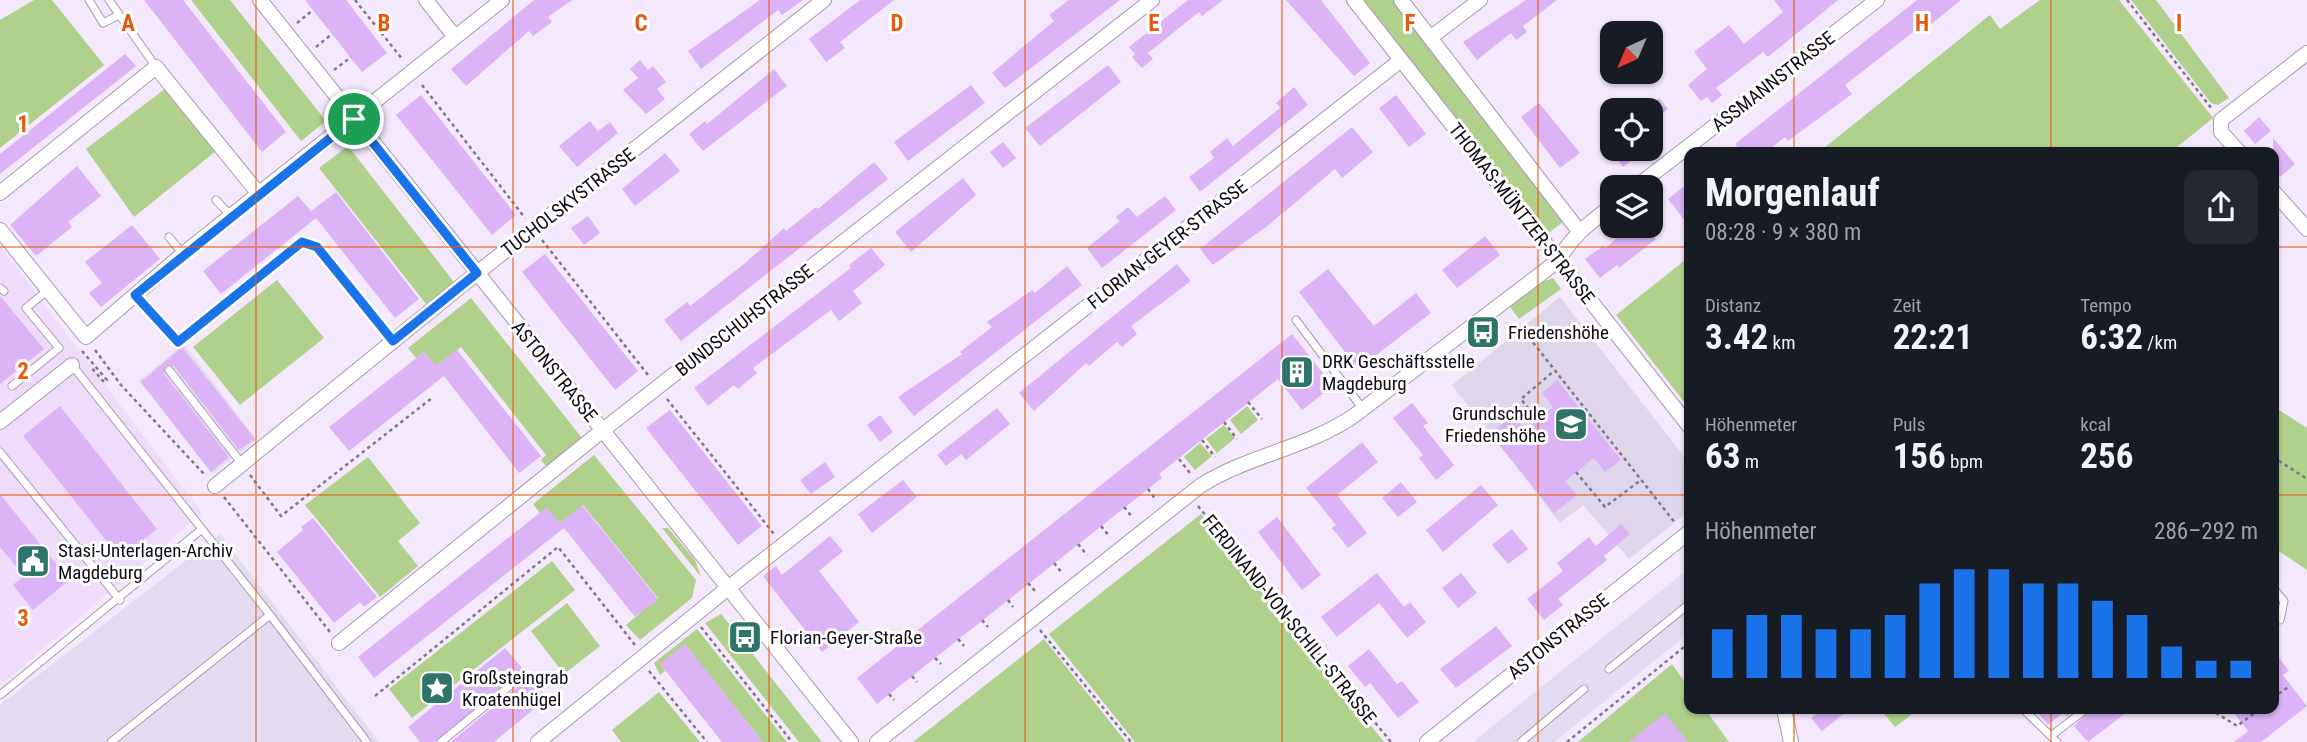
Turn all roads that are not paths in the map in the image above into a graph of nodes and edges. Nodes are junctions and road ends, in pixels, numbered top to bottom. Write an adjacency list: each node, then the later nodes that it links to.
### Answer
1 (89, 0): 12 (lane)
2 (109, 0): 12 (lane)
3 (260, 0): 18 (street, ASTONSTRASSE)
4 (426, 0): 13 (street)
5 (502, 0): 13 (street)
6 (824, 0): 36 (street, TUCHOLSKYSTRASSE)
7 (1152, 0): 46 (street, BUNDSCHUHSTRASSE)
8 (1354, 0): 16 (street, THOMAS-MÜNTZER-STRASSE)
9 (1401, 0): 14 (street, THOMAS-MÜNTZER-STRASSE)
10 (1480, 0): 14 (street)
11 (1877, 0): 19 (street, ASSMANNSTRASSE)
12 (118, 15): 17 (lane)
13 (455, 37): 18 (street)
14 (1430, 38): 31 (street, THOMAS-MÜNTZER-STRASSE)
15 (2307, 53): 20 (street)
16 (1401, 60): 35 (street, THOMAS-MÜNTZER-STRASSE); 52 (street, FLORIAN-GEYER-STRASSE)
17 (156, 67): 23 (street); 24 (street)
18 (354, 119): 24 (street); 36 (street, ASTONSTRASSE)
19 (1688, 147)
20 (2236, 147)
21 (1684, 150): 22 (street, ASSMANNSTRASSE)
22 (1651, 175)
23 (0, 193)
24 (259, 194): 28 (street)
25 (2279, 198): 29 (street)
26 (216, 200): 28 (lane)
27 (1600, 215): 31 (street)
28 (231, 216): 34 (street)
29 (2307, 229)
30 (0, 230): 37 (street)
31 (1579, 231): 35 (street, FERDINAND-VON-SCHILL-STRASSE)
32 (169, 237): 34 (lane)
33 (317, 247): 39 (lane)
34 (183, 254): 37 (street)
35 (1559, 260): 43 (street, FERDINAND-VON-SCHILL-STRASSE); 44 (street, THOMAS-MÜNTZER-STRASSE)
36 (477, 273): 39 (street, TUCHOLSKYSTRASSE); 46 (street, ASTONSTRASSE)
37 (48, 290): 42 (lane)
38 (1296, 320): 43 (lane)
39 (393, 341): 48 (street, TUCHOLSKYSTRASSE)
40 (72, 365): 45 (street); 50 (lane)
41 (169, 370): 48 (lane)
42 (12, 386)
43 (1363, 409): 72 (street, FERDINAND-VON-SCHILL-STRASSE)
44 (1684, 420)
45 (0, 422)
46 (603, 430): 52 (street, ASTONSTRASSE); 58 (street, BUNDSCHUHSTRASSE)
47 (0, 452): 54 (lane)
48 (242, 464): 49 (street, TUCHOLSKYSTRASSE)
49 (215, 486)
50 (202, 529): 54 (lane); 56 (lane)
51 (1684, 536): 73 (street, ASTONSTRASSE)
52 (728, 588): 70 (street, FLORIAN-GEYER-STRASSE); 71 (street, ASTONSTRASSE)
53 (2279, 595): 57 (lane)
54 (120, 600): 62 (lane)
55 (1684, 608): 59 (lane)
56 (270, 615): 67 (lane); 68 (lane)
57 (2280, 620)
58 (339, 643)
59 (1609, 669)
60 (523, 675): 69 (lane)
61 (1584, 689): 74 (lane)
62 (0, 695)
63 (1785, 714): 75 (street)
64 (2028, 714): 66 (lane)
65 (2082, 714): 66 (lane)
66 (2054, 739)
67 (111, 742)
68 (367, 742)
69 (441, 742)
70 (538, 742)
71 (851, 742)
72 (877, 742)
73 (1428, 742)
74 (1521, 742)
75 (1791, 742)

